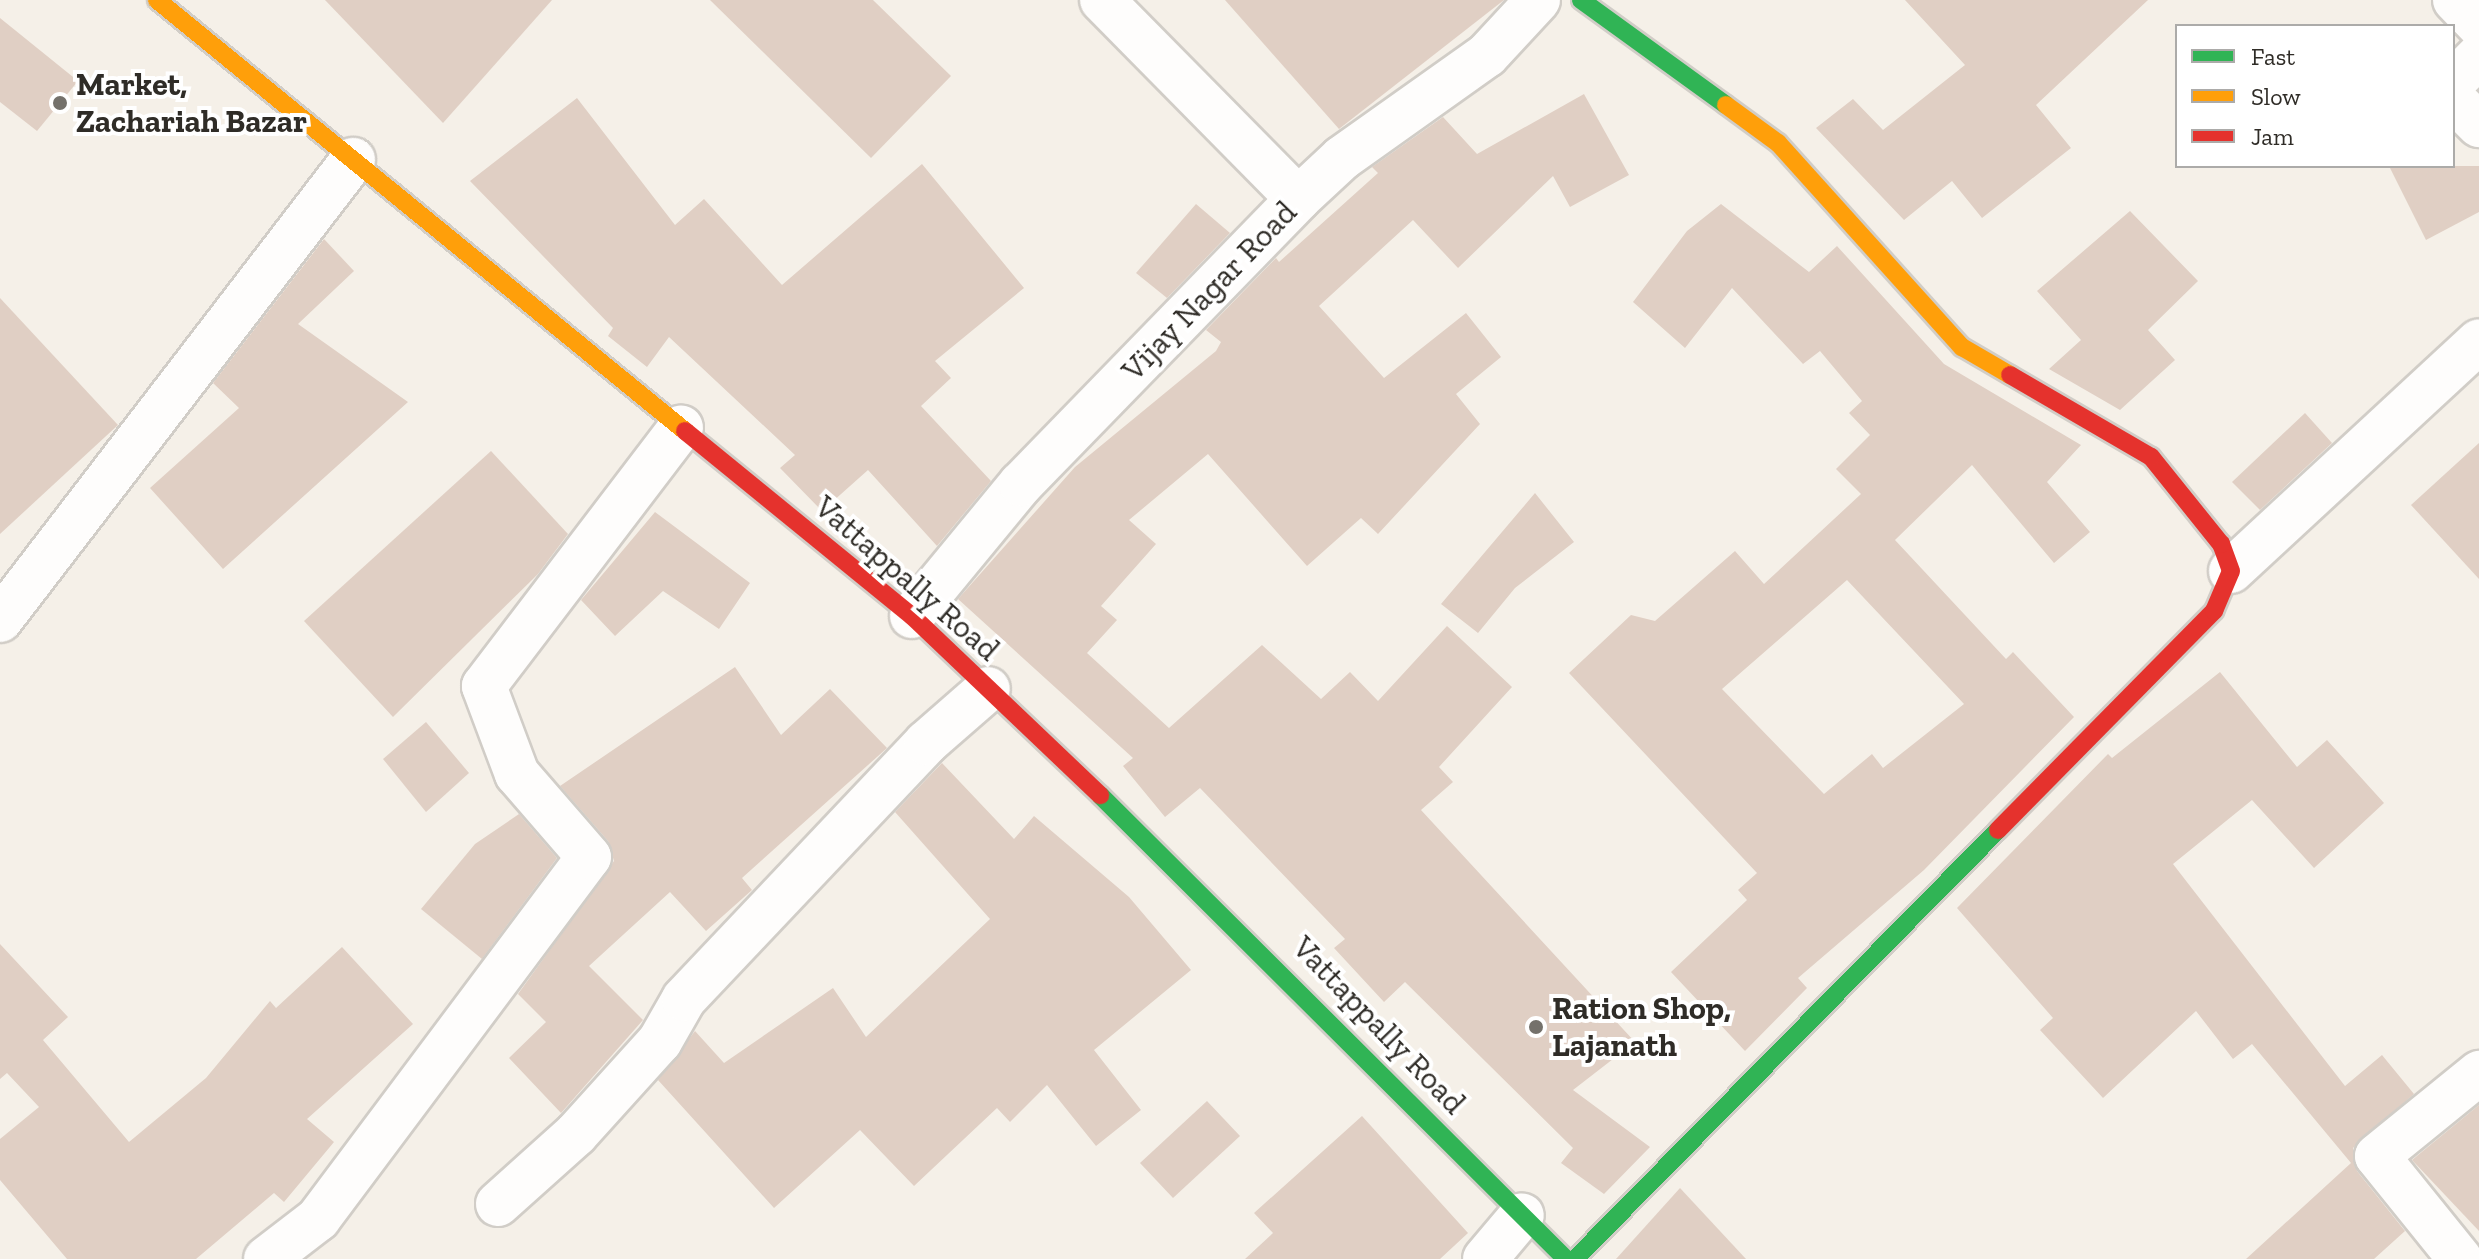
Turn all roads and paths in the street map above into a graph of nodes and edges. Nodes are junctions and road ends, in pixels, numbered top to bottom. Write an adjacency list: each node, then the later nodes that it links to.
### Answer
1 (157, 0): 11 (main road, Vattappally Road)
2 (1538, 0): 12 (street, Vijay Nagar Road)
3 (1581, 0): 15 (main road)
4 (2455, 0): 6 (street)
5 (1110, 3): 12 (street)
6 (2479, 25)
7 (2479, 56): 8 (street)
8 (2455, 80)
9 (2455, 101): 10 (street)
10 (2479, 125)
11 (353, 160): 14 (main road, Vattappally Road); 17 (street)
12 (1298, 199): 16 (street, Vijay Nagar Road)
13 (2479, 341): 15 (street)
14 (681, 427): 16 (main road, Vattappally Road); 22 (street)
15 (2231, 571): 25 (main road)
16 (912, 616): 18 (main road, Vattappally Road)
17 (0, 620)
18 (988, 689): 20 (street); 21 (main road, Vattappally Road)
19 (2479, 1073): 26 (street)
20 (498, 1204)
21 (1522, 1215): 23 (street); 24 (main road, Vattappally Road)
22 (266, 1259)
23 (1485, 1259)
24 (1566, 1259)
25 (1575, 1259)
26 (2460, 1259)

